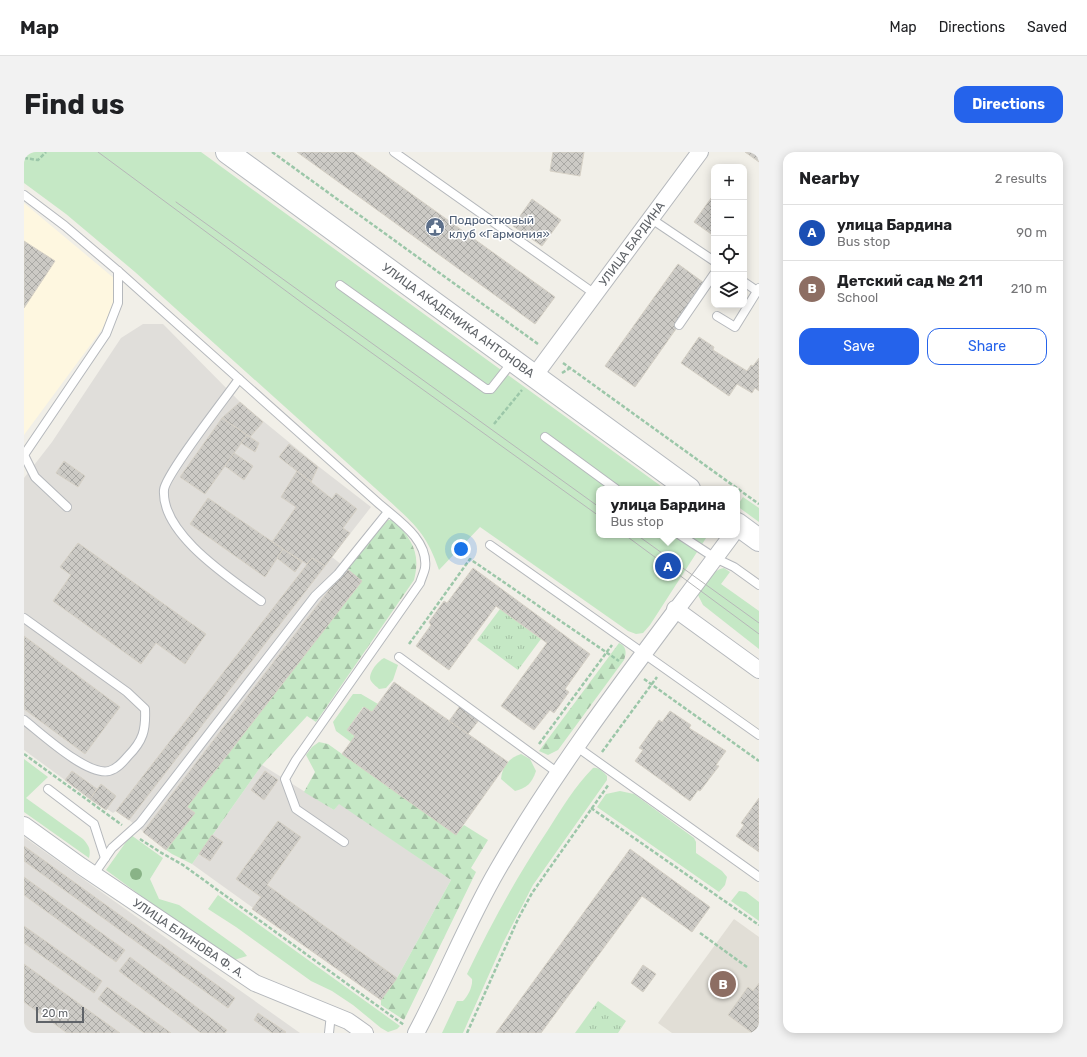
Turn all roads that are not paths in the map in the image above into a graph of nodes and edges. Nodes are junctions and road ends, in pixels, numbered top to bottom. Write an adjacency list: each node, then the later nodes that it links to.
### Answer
1 (227, 152): 15 (main road, УЛИЦА АКАДЕМИКА АНТОНОВА)
2 (394, 152): 12 (lane)
3 (700, 152): 5 (street, УЛИЦА БАРДИНА)
4 (24, 194): 7 (lane)
5 (650, 218): 6 (lane); 12 (street, УЛИЦА БАРДИНА)
6 (711, 259)
7 (118, 271): 16 (lane); 19 (lane)
8 (711, 278): 14 (lane)
9 (747, 284): 11 (lane)
10 (340, 285): 15 (lane)
11 (758, 290): 13 (lane)
12 (595, 294): 17 (street, УЛИЦА БАРДИНА)
13 (717, 316)
14 (679, 325)
15 (513, 360): 17 (main road, УЛИЦА АКАДЕМИКА АНТОНОВА)
16 (239, 379): 23 (lane); 31 (lane)
17 (529, 381): 21 (main road, УЛИЦА АКАДЕМИКА АНТОНОВА)
18 (545, 437): 20 (lane)
19 (24, 455): 22 (lane)
20 (612, 486)
21 (686, 486)
22 (67, 507)
23 (388, 512): 43 (lane); 44 (lane)
24 (740, 530): 27 (main road)
25 (685, 538): 29 (lane)
26 (729, 538): 29 (street)
27 (759, 540)
28 (490, 545): 34 (lane)
29 (715, 558): 30 (lane); 32 (street)
30 (759, 585)
31 (261, 601)
32 (675, 609): 34 (street); 36 (street)
33 (24, 618): 37 (lane)
34 (643, 652): 38 (lane); 39 (street)
35 (399, 656): 40 (lane)
36 (759, 670)
37 (24, 720)
38 (759, 734)
39 (577, 747): 40 (street); 46 (lane)
40 (558, 773): 50 (street)
41 (48, 789): 44 (lane)
42 (24, 825): 45 (street, УЛИЦА БЛИНОВА Ф. А.)
43 (344, 842)
44 (105, 858): 45 (lane)
45 (94, 874): 47 (street, УЛИЦА БЛИНОВА Ф. А.)
46 (759, 878)
47 (331, 1014): 48 (lane); 49 (street, УЛИЦА БЛИНОВА Ф. А.)
48 (329, 1033)
49 (365, 1033)
50 (416, 1033)

